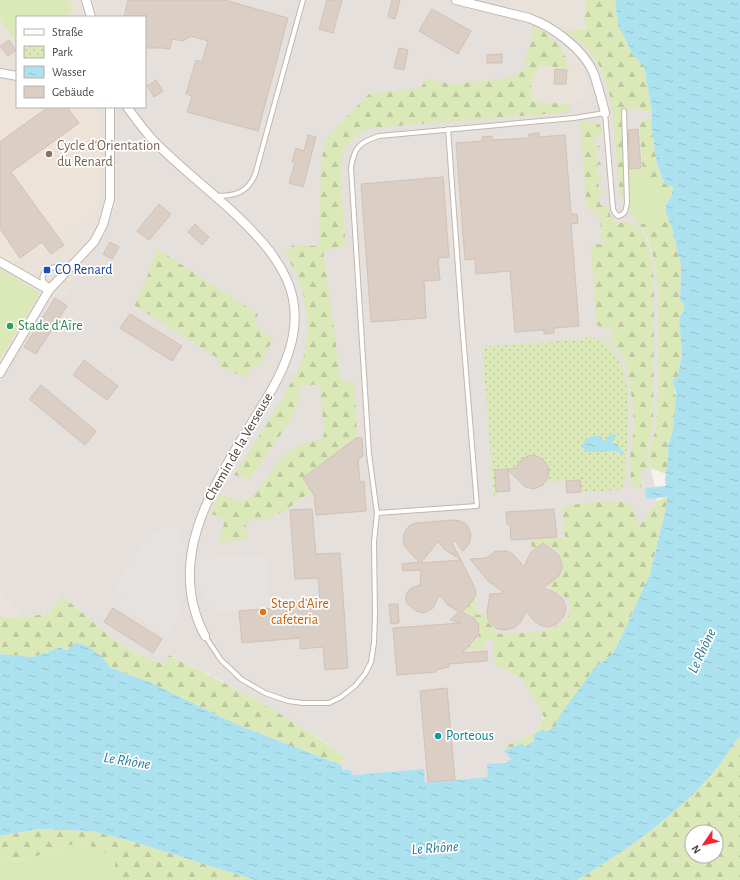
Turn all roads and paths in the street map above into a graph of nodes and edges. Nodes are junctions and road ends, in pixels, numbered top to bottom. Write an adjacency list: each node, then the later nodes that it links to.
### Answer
1 (86, 0): 4 (street)
2 (303, 0): 12 (lane)
3 (456, 0): 10 (street)
4 (91, 16)
5 (0, 73): 6 (street)
6 (16, 76)
7 (110, 108): 14 (street)
8 (128, 108): 12 (street, Chemin de la Verseuse)
9 (624, 111): 10 (lane)
10 (605, 113): 11 (lane, Chemin de la Verseuse)
11 (448, 129): 17 (lane, Chemin de la Verseuse); 17 (lane)
12 (216, 196): 18 (street, Chemin de la Verseuse)
13 (0, 262): 15 (street)
14 (73, 264): 15 (street); 15 (lane)
15 (51, 289): 16 (street)
16 (0, 373)
17 (377, 514): 18 (lane, Chemin de la Verseuse)
18 (205, 636)

